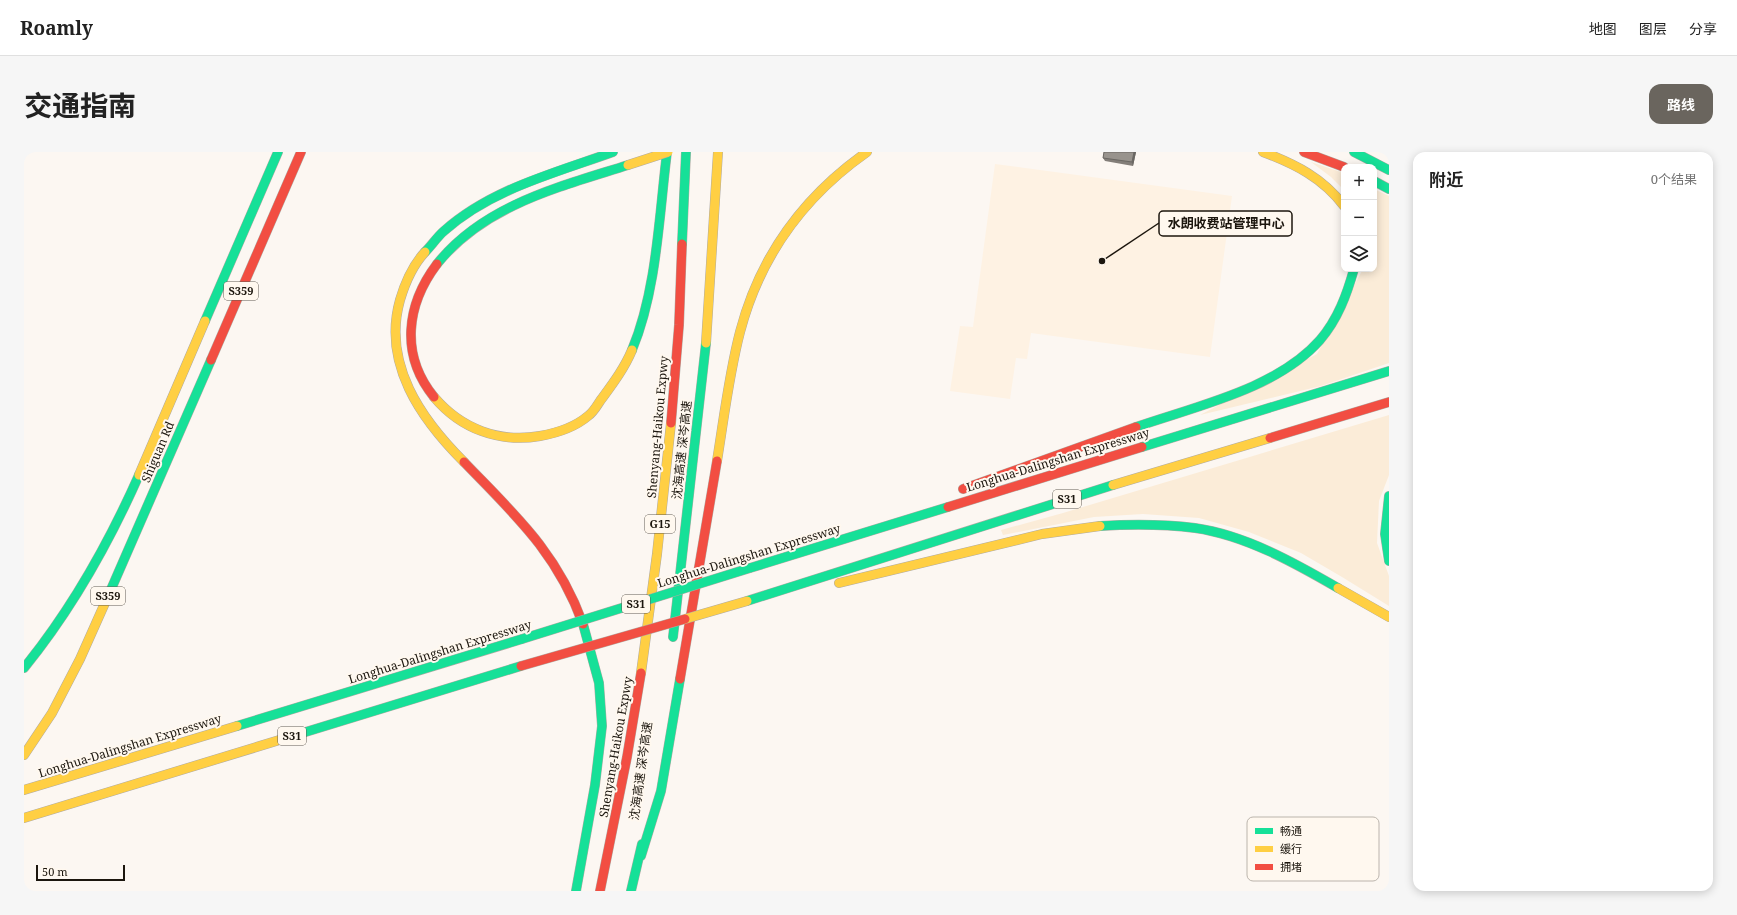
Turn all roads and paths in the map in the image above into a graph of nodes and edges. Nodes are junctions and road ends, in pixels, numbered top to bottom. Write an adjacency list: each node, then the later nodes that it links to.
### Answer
1 (278, 152): 27 (main road, Shiguan Rd / S359)
2 (301, 152): 28 (main road, Shiguan Rd / S359)
3 (613, 152): 33 (main road)
4 (667, 152): 4 (main road, bridge)
5 (686, 152): 34 (main road, Shenyang-Haikou Expwy / G15)
6 (718, 152): 26 (main road, 沈海高速 深岑高速 / G15)
7 (867, 152): 32 (main road)
8 (1263, 152): 15 (main road)
9 (1304, 152): 11 (main road)
10 (1354, 152): 12 (main road)
11 (1341, 166)
12 (1389, 170)
13 (1377, 183): 14 (main road)
14 (1389, 189)
15 (1341, 202)
16 (1353, 272): 19 (main road)
17 (1389, 371): 22 (main road, Longhua-Dalingshan Expressway / S31)
18 (1389, 402): 24 (main road, S31)
19 (950, 494)
20 (1389, 496): 23 (main road)
21 (929, 502): 22 (main road)
22 (830, 543): 29 (main road, Longhua-Dalingshan Expressway / S31, bridge)
23 (1389, 561)
24 (747, 601): 25 (main road); 31 (main road, S31, bridge)
25 (1389, 617)
26 (672, 645)
27 (24, 668)
28 (24, 755)
29 (24, 790)
30 (650, 793): 32 (main road, 沈海高速 深岑高速)
31 (24, 818)
32 (641, 856): 35 (main road, 沈海高速 深岑高速)
33 (576, 891)
34 (600, 891)
35 (631, 891)

